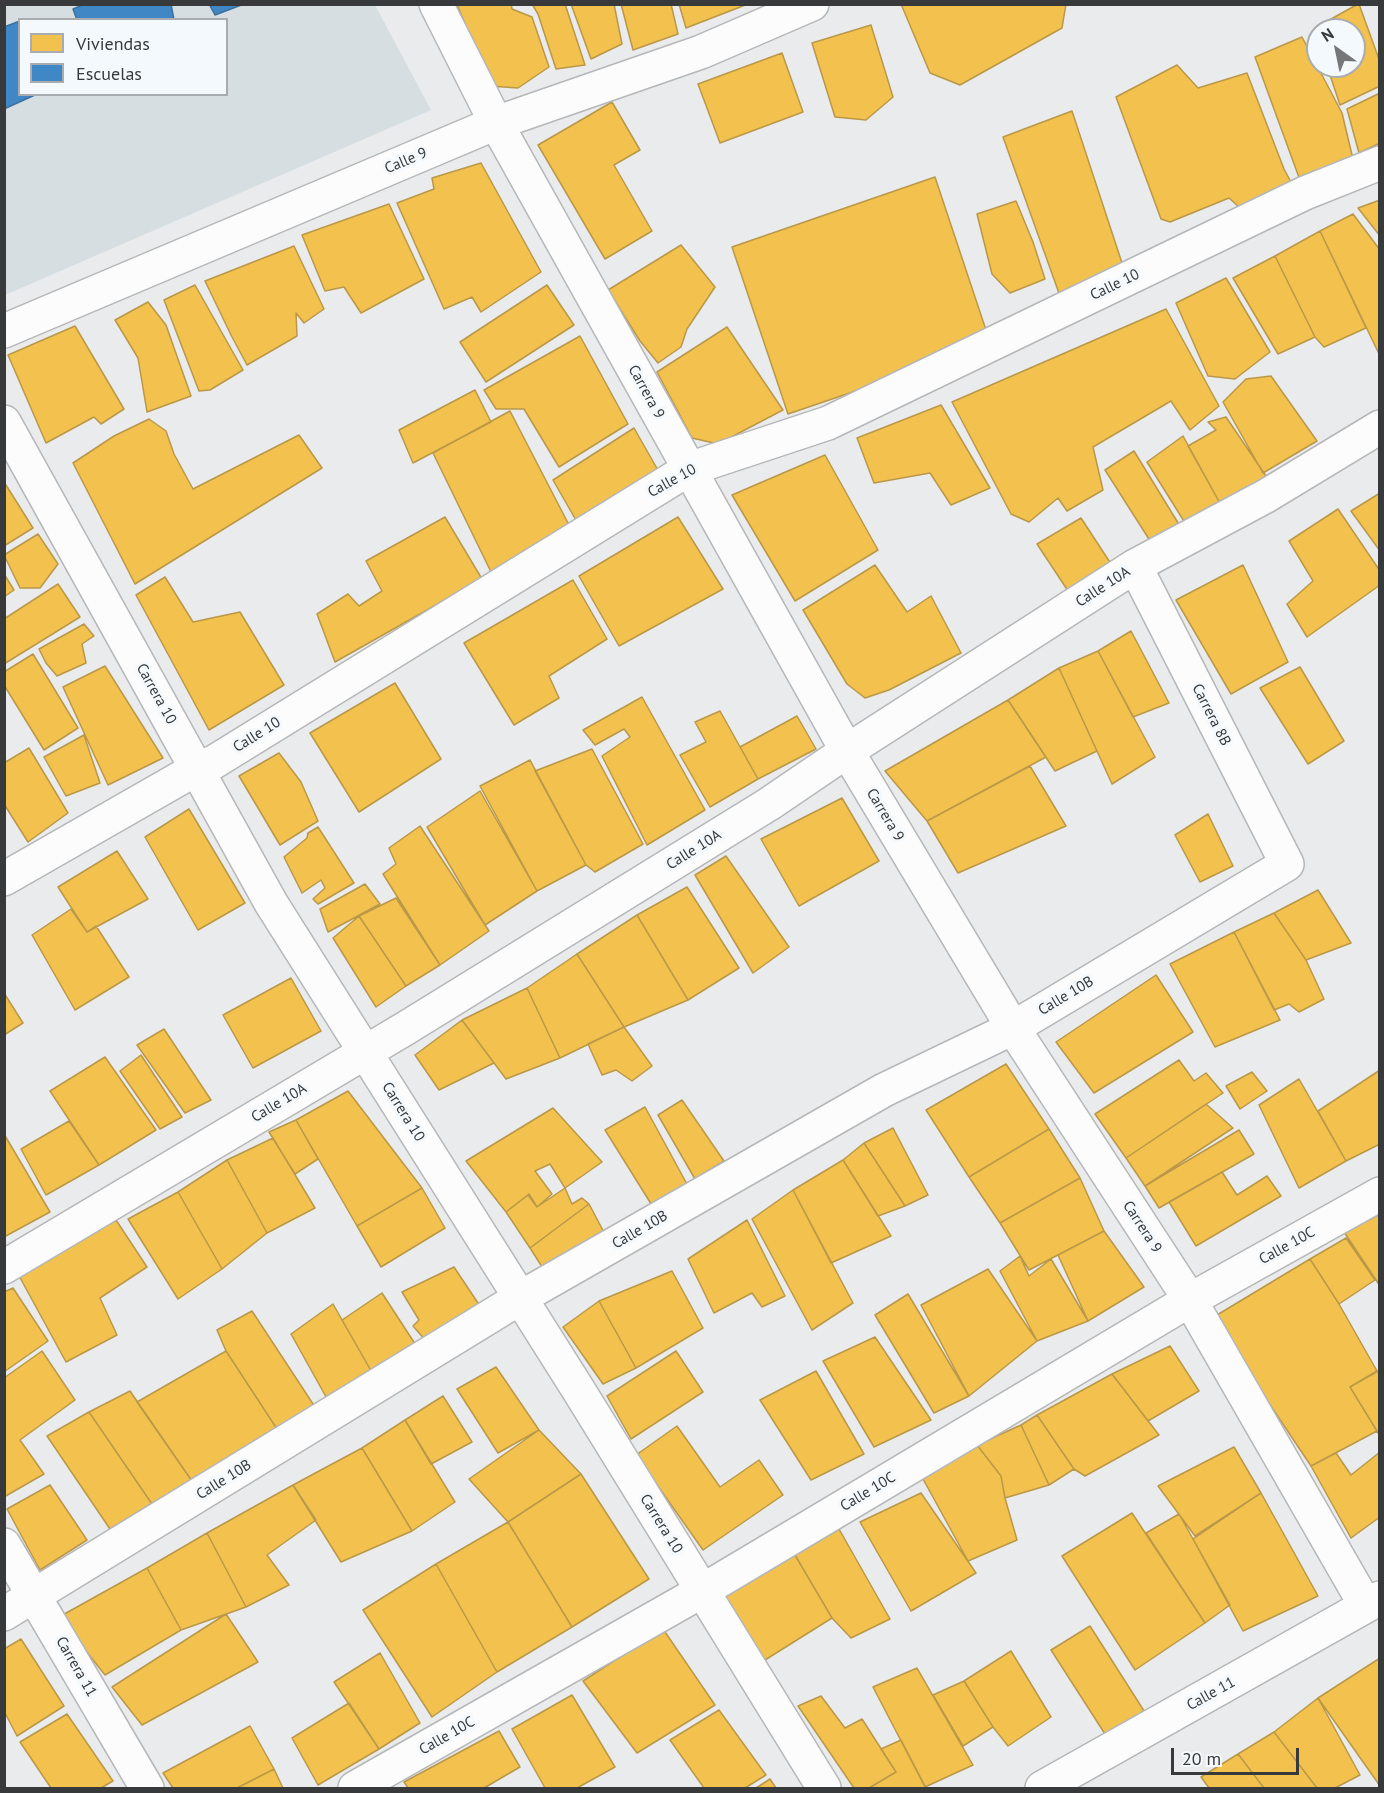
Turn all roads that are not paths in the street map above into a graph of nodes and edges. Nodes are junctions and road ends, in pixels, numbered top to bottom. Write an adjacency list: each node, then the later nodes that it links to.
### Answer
1 (436, 4): 3 (street, Carrera 9)
2 (812, 4): 3 (street, Calle 9)
3 (496, 123): 5 (street, Calle 9); 8 (street, Carrera 9)
4 (1380, 163): 8 (street, Calle 10)
5 (4, 331)
6 (4, 422): 11 (street, Carrera 10)
7 (1380, 426): 9 (street, Calle 10A)
8 (689, 469): 10 (street, Carrera 9); 11 (street, Calle 10)
9 (1136, 566): 10 (street, Calle 10A); 12 (street, Carrera 8B)
10 (847, 751): 14 (street, Carrera 9); 15 (street, Calle 10A)
11 (198, 768): 13 (street, Calle 10); 15 (street, Carrera 10)
12 (1287, 864): 14 (street, Calle 10B)
13 (4, 879)
14 (1013, 1028): 18 (street, Calle 10B); 19 (street, Carrera 9)
15 (365, 1052): 17 (street, Calle 10A); 18 (street, Carrera 10)
16 (1380, 1194): 19 (street, Calle 10C)
17 (4, 1267)
18 (520, 1298): 21 (street, Carrera 10); 22 (street, Calle 10B)
19 (1190, 1300): 21 (street, Calle 10C); 23 (street, Carrera 9)
20 (4, 1545): 22 (street, Carrera 11)
21 (702, 1591): 26 (street, Calle 10C); 27 (street, Carrera 10)
22 (35, 1597): 24 (street, Calle 10B); 25 (street, Carrera 11)
23 (1373, 1602): 28 (street, Calle 11)
24 (4, 1614)
25 (147, 1788)
26 (356, 1788)
27 (824, 1788)
28 (1042, 1788)

